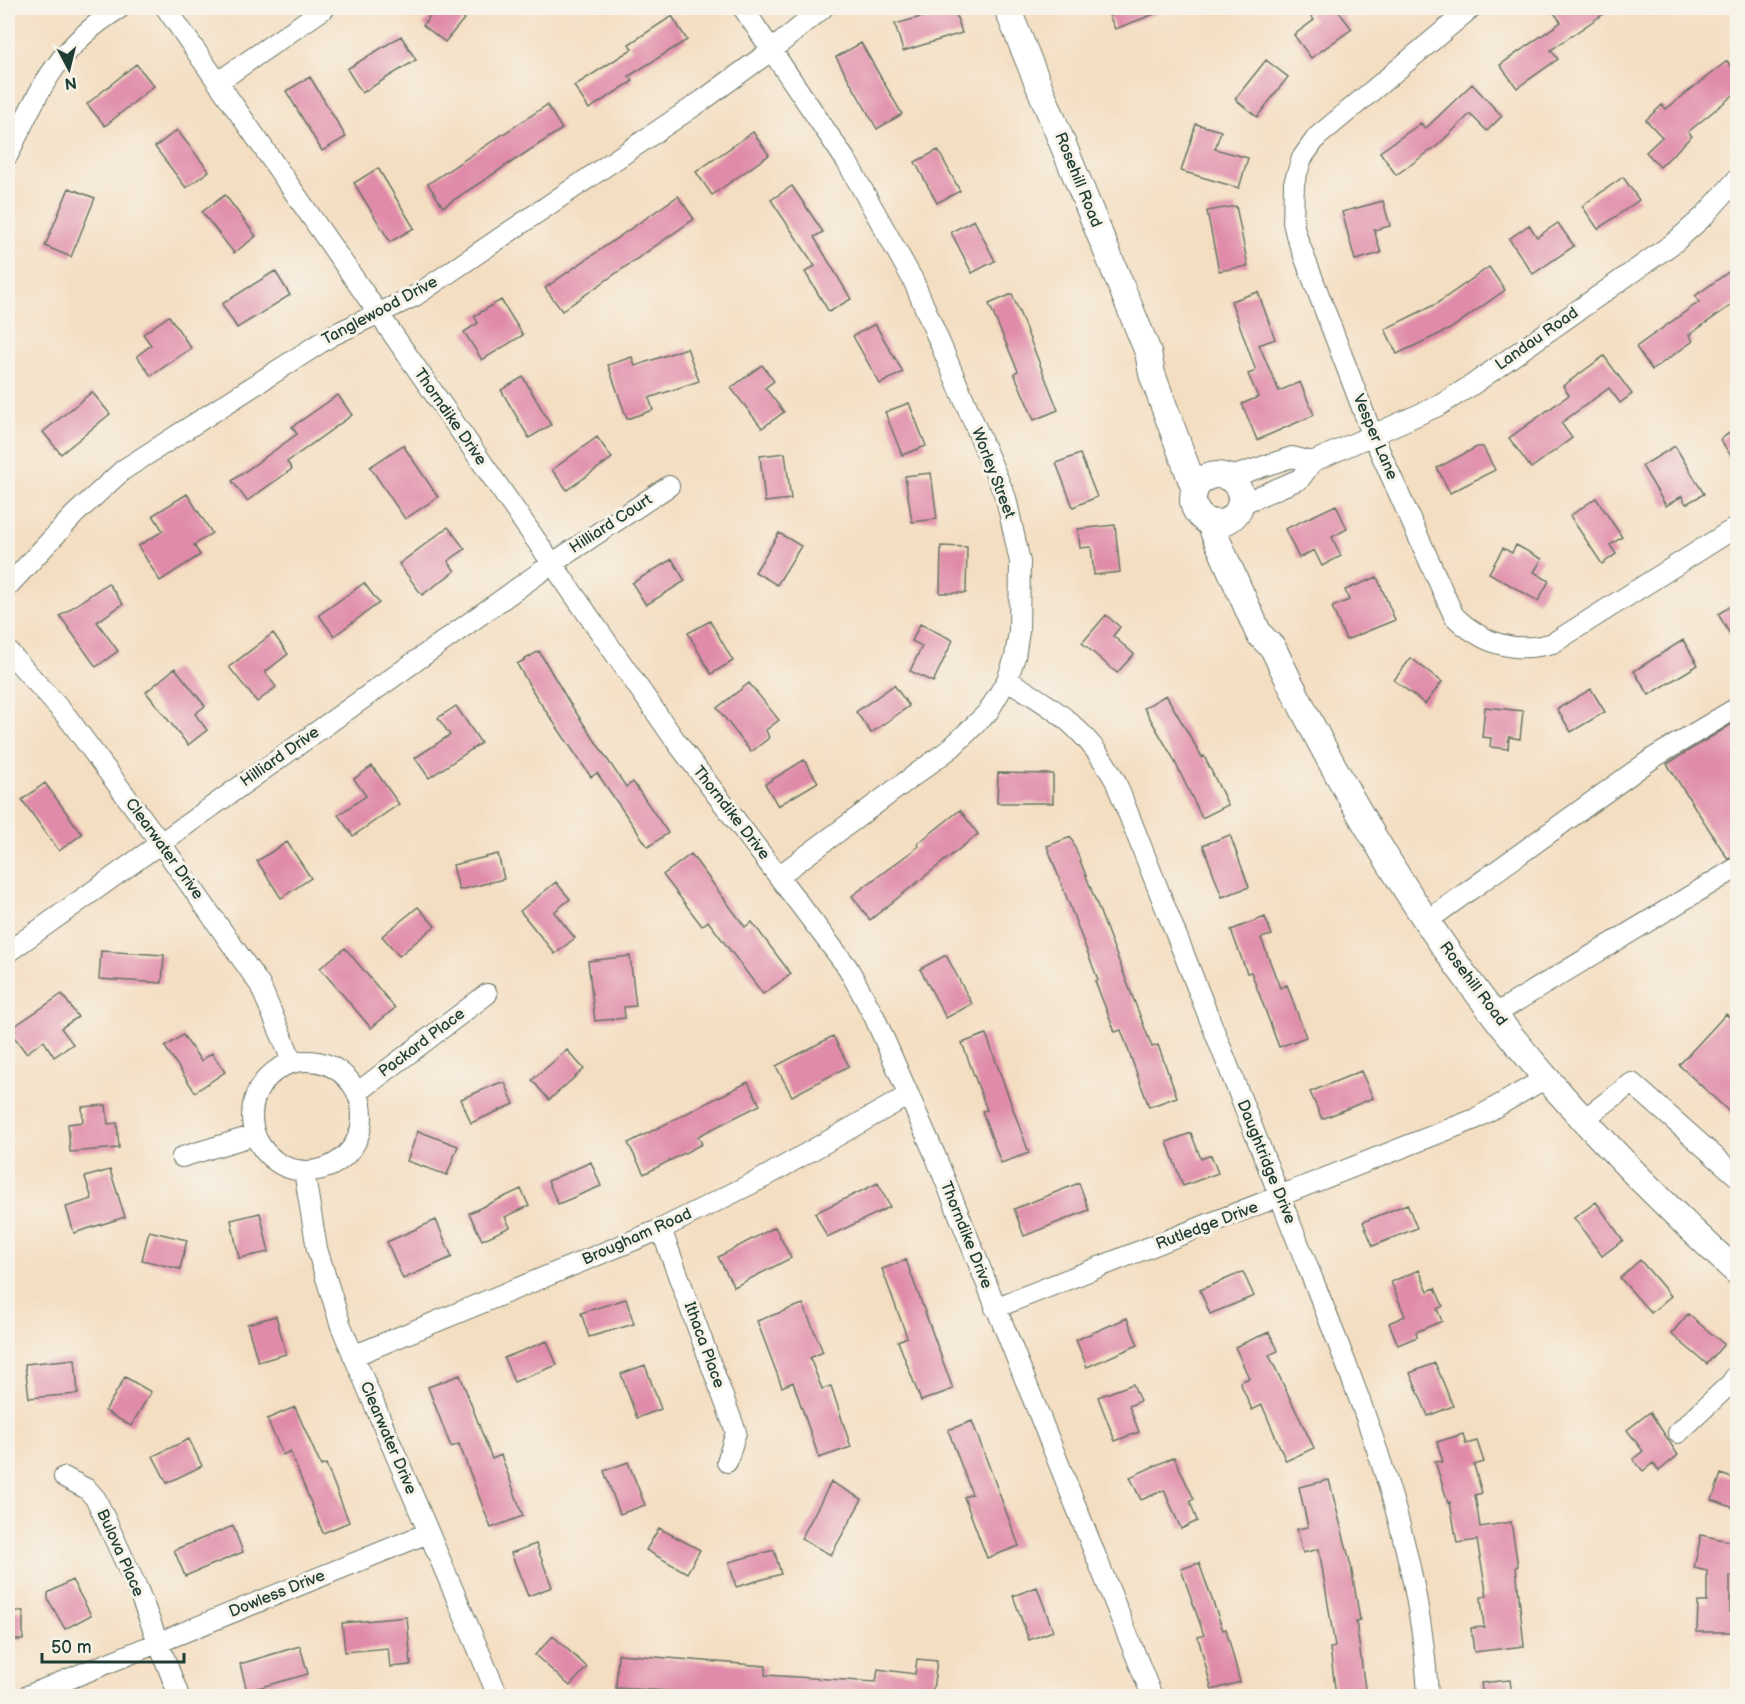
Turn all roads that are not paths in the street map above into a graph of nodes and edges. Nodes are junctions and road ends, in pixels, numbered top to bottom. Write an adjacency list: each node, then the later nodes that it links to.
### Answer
1 (120, 8): 10 (street)
2 (166, 8): 9 (street, Thorndike Drive)
3 (325, 8): 9 (street)
4 (743, 8): 8 (street)
5 (823, 8): 8 (street, Tanglewood Drive)
6 (1007, 8): 13 (main road, Rosehill Road)
7 (1471, 8): 14 (street, Vesper Lane)
8 (772, 50): 12 (street, Tanglewood Drive); 26 (street, Worley Street)
9 (218, 82): 12 (street, Thorndike Drive)
10 (8, 155)
11 (1737, 178): 14 (street, Landau Road)
12 (377, 314): 22 (street, Thorndike Drive); 23 (street, Tanglewood Drive)
13 (1148, 352): 16 (main road, Rosehill Road); 18 (main road, Rosehill Road)
14 (1372, 434): 15 (street, Landau Road); 21 (street, Vesper Lane)
15 (1312, 462): 16 (street, Landau Road); 19 (street, Landau Road)
16 (1224, 477): 18 (main road); 19 (main road)
17 (669, 486): 22 (street, Hilliard Court)
18 (1195, 490): 20 (main road)
19 (1239, 508): 20 (main road); 24 (main road, Rosehill Road)
20 (1209, 522): 24 (main road, Rosehill Road)
21 (1737, 526)
22 (553, 563): 28 (street, Hilliard Drive); 30 (street, Thorndike Drive)
23 (8, 586)
24 (1273, 648): 31 (main road, Rosehill Road)
25 (8, 651): 28 (street, Clearwater Drive)
26 (1007, 680): 30 (street, Worley Street); 44 (street, Daughtridge Drive)
27 (1737, 707): 31 (street)
28 (160, 842): 32 (street, Hilliard Drive); 35 (street, Clearwater Drive)
29 (1737, 867): 34 (street)
30 (780, 875): 38 (street, Thorndike Drive)
31 (1427, 921): 34 (main road, Rosehill Road)
32 (8, 952)
33 (487, 994): 37 (street, Packard Place)
34 (1495, 1014): 36 (main road, Rosehill Road)
35 (293, 1063): 37 (street); 40 (street)
36 (1546, 1078): 39 (main road, Rosehill Road); 44 (street, Rutledge Drive)
37 (357, 1093): 42 (street)
38 (909, 1095): 45 (street, Brougham Road); 47 (street, Thorndike Drive)
39 (1584, 1119): 43 (street); 46 (main road, Rosehill Road)
40 (255, 1135): 41 (street); 42 (street)
41 (182, 1158)
42 (304, 1171): 48 (street, Clearwater Drive)
43 (1737, 1177)
44 (1280, 1197): 47 (street, Rutledge Drive); 59 (street, Daughtridge Drive)
45 (662, 1229): 48 (street, Brougham Road); 51 (street, Ithaca Place)
46 (1737, 1271)
47 (995, 1308): 58 (street, Thorndike Drive)
48 (353, 1356): 53 (street, Clearwater Drive)
49 (1737, 1373): 50 (street)
50 (1678, 1432)
51 (727, 1462)
52 (64, 1477): 54 (street, Bulova Place)
53 (428, 1533): 54 (street, Dowless Drive); 57 (street, Clearwater Drive)
54 (159, 1643): 55 (street, Dowless Drive); 56 (street, Bulova Place)
55 (27, 1696)
56 (178, 1696)
57 (498, 1696)
58 (1152, 1696)
59 (1428, 1696)

